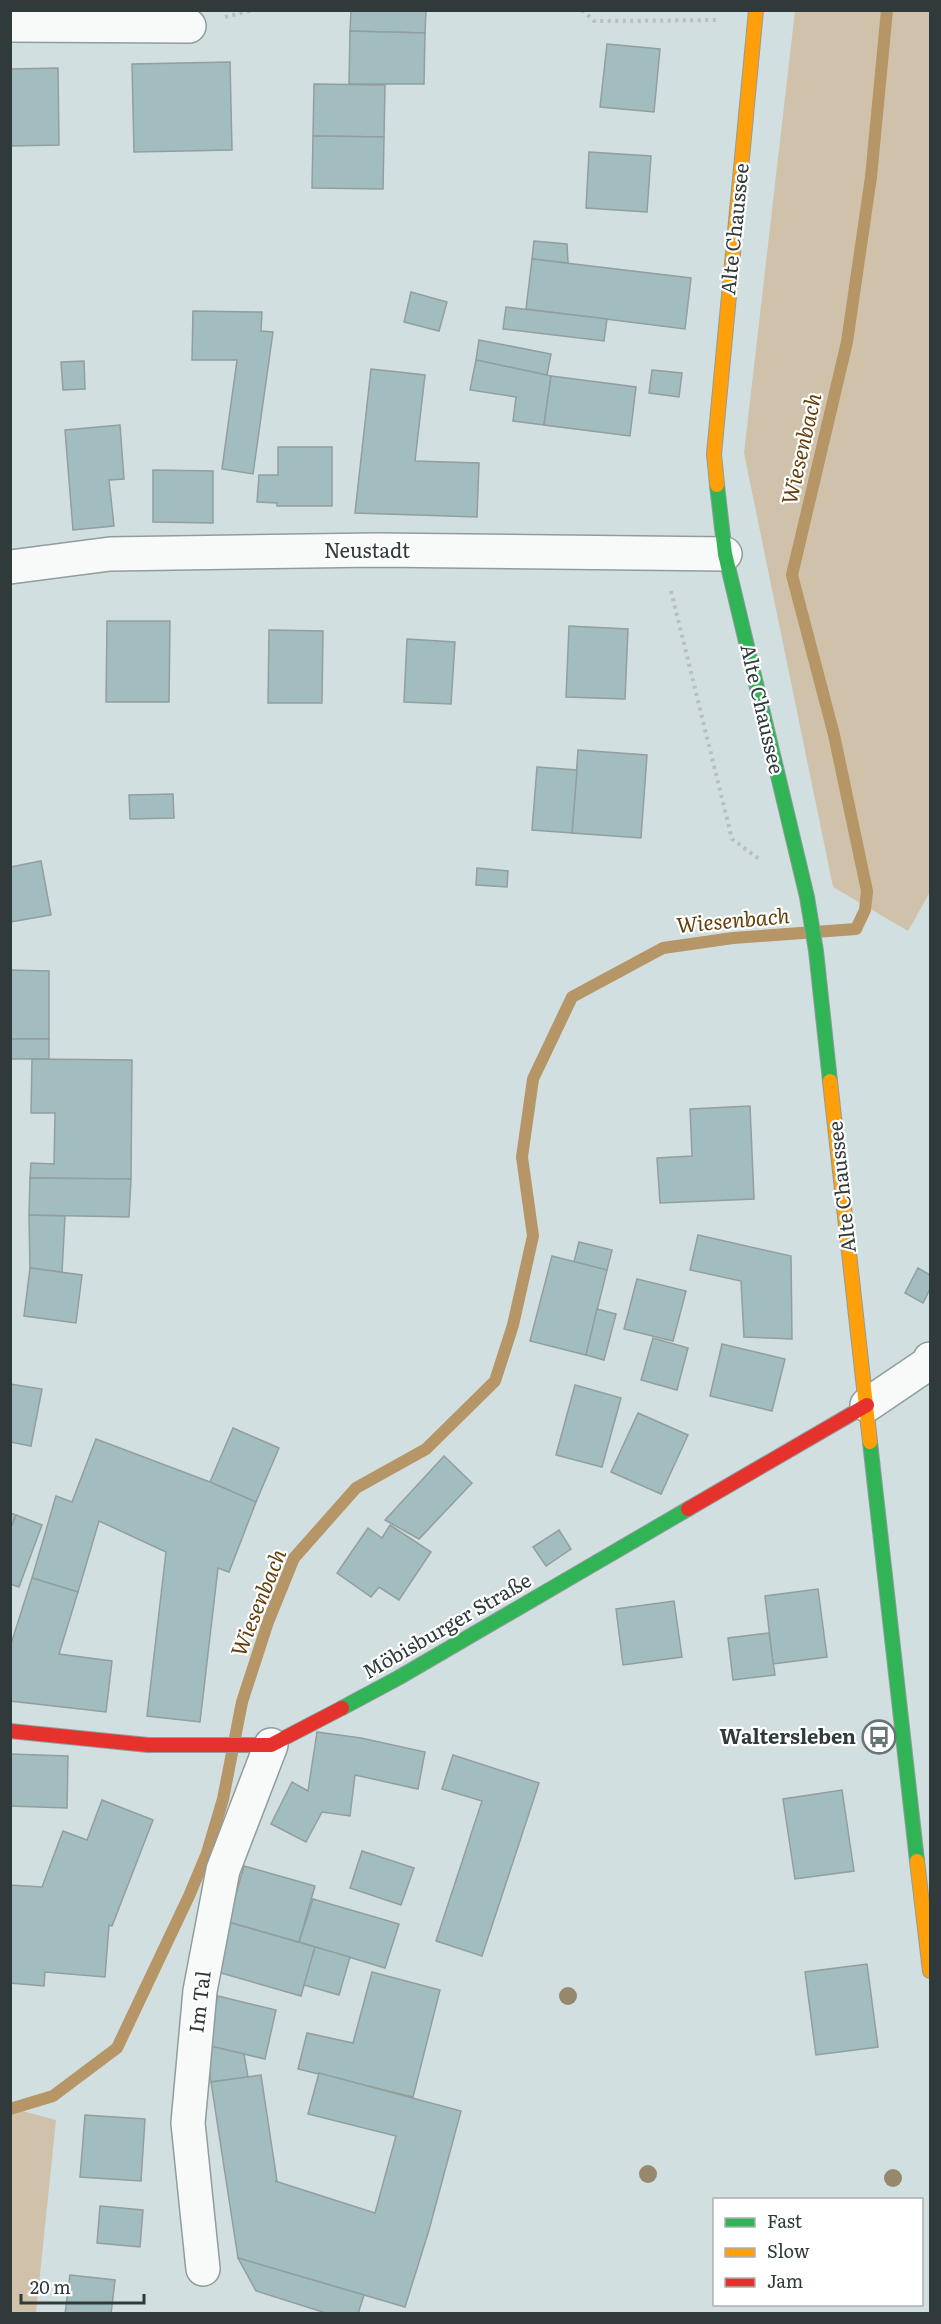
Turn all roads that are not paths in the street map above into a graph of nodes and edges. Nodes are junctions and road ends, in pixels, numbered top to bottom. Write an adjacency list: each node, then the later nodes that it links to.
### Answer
1 (756, 15): 4 (street, Alte Chaussee)
2 (10, 25): 3 (street)
3 (189, 26)
4 (725, 554): 5 (street, Neustadt); 7 (street, Alte Chaussee)
5 (10, 567)
6 (930, 1359): 7 (street)
7 (867, 1405): 9 (street, Möbisburger Straße); 10 (street, Alte Chaussee)
8 (10, 1731): 9 (street, Möbisburger Straße)
9 (261, 1745): 11 (street, Im Tal)
10 (930, 1971)
11 (203, 2269)

